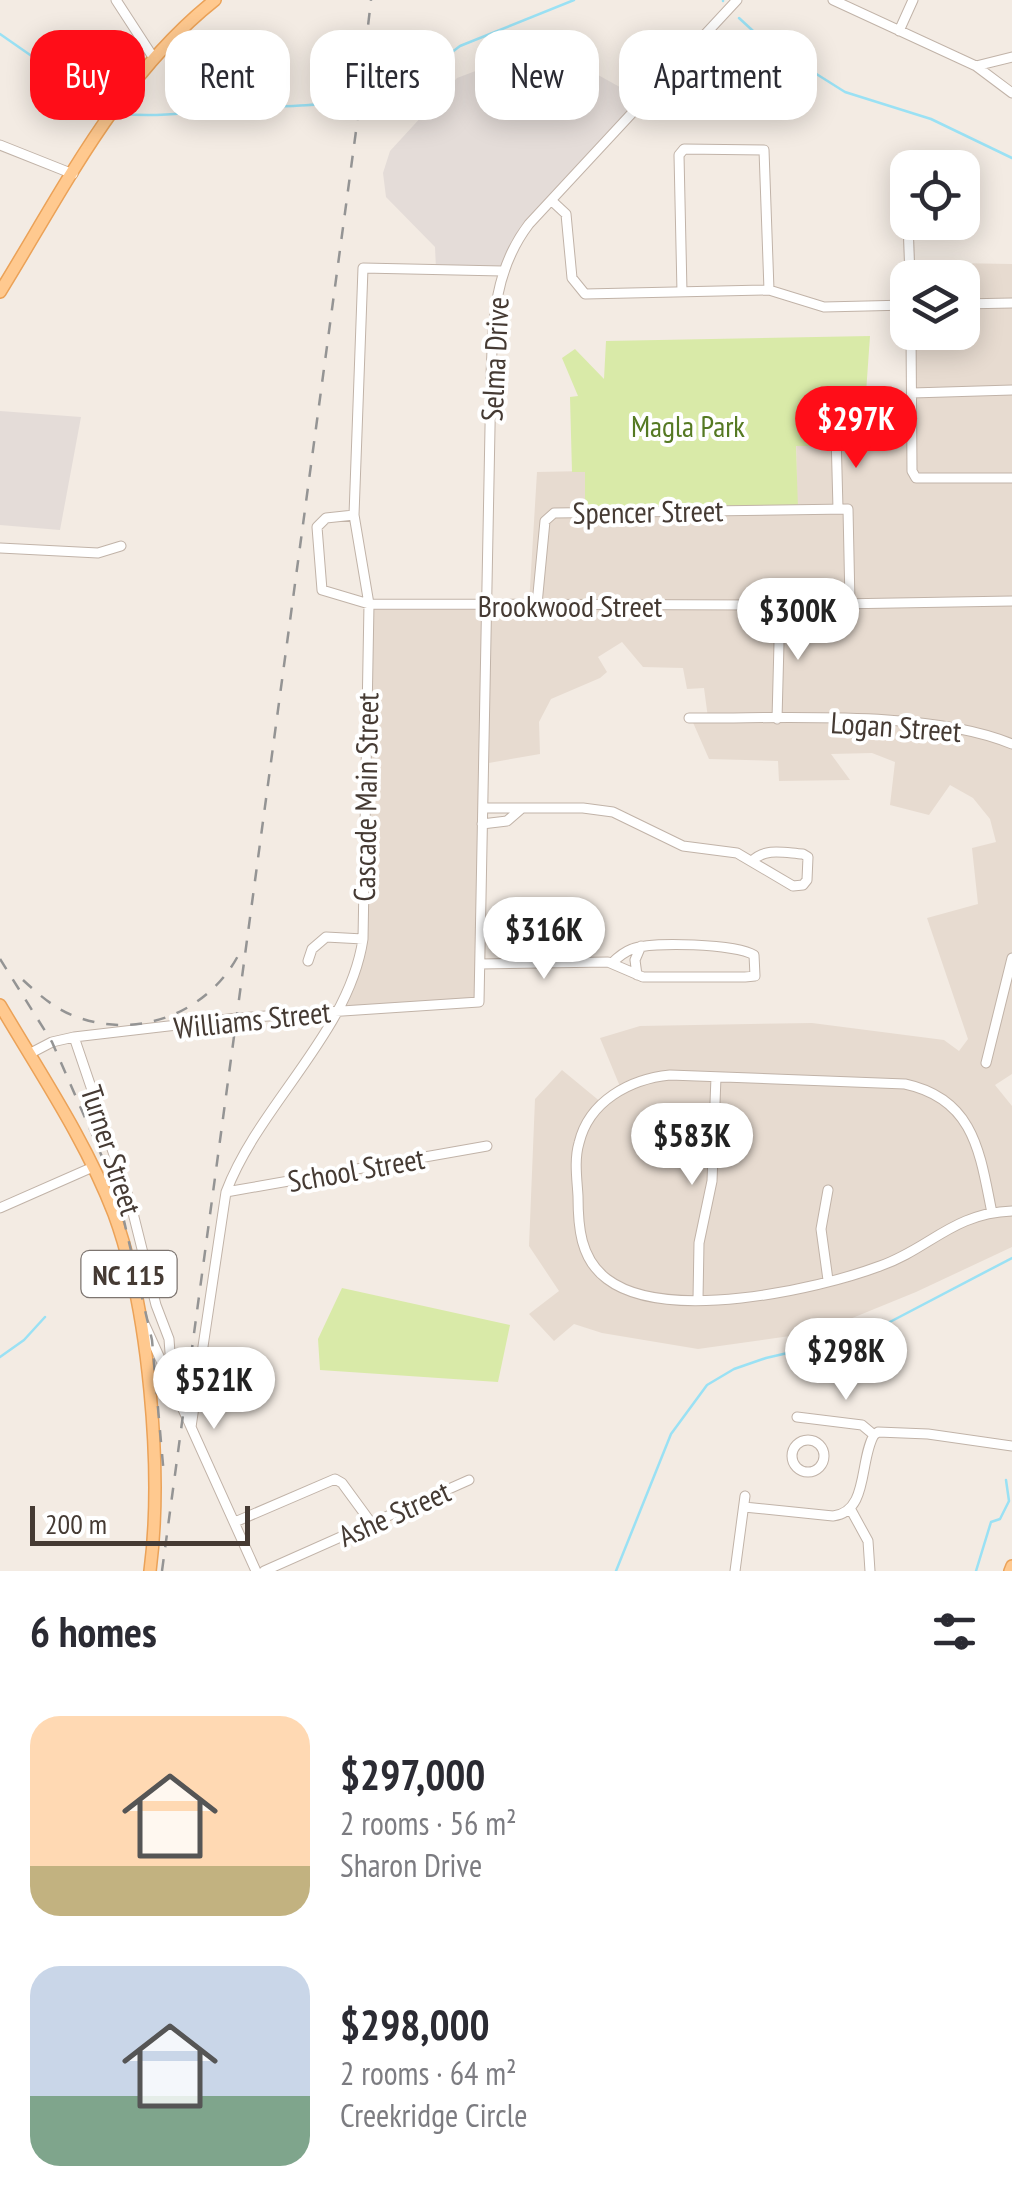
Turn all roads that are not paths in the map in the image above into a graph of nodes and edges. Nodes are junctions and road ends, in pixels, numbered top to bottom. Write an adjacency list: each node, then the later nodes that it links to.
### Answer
1 (116, 0): 7 (street)
2 (215, 0): 7 (main road)
3 (738, 0): 13 (street, Selma Drive)
4 (833, 0): 6 (street)
5 (913, 0): 6 (street)
6 (899, 30): 9 (street)
7 (153, 57): 12 (main road)
8 (1012, 57): 9 (street)
9 (976, 66): 10 (street)
10 (1012, 93)
11 (0, 145): 12 (street)
12 (72, 174): 16 (main road)
13 (552, 200): 14 (street, Selma Drive); 17 (street)
14 (502, 271): 27 (street, Cascade Main Street); 33 (street, Selma Drive)
15 (769, 290): 17 (street); 17 (street); 20 (street)
16 (0, 292)
17 (682, 292)
18 (1012, 303): 19 (street)
19 (980, 304)
20 (890, 305)
21 (911, 350): 23 (street)
22 (1012, 390): 23 (street)
23 (912, 393): 25 (street)
24 (836, 434): 26 (street)
25 (1012, 478)
26 (838, 509): 31 (street); 34 (street, Spencer Street)
27 (354, 515): 32 (street, Cascade Main Street); 32 (street, Brookwood Street)
28 (121, 546): 29 (street)
29 (0, 548)
30 (1012, 600): 31 (street, Brookwood Street)
31 (850, 603): 35 (street, Brookwood Street)
32 (369, 604): 33 (street, Brookwood Street); 43 (street, Cascade Main Street)
33 (487, 604): 34 (street, Brookwood Street); 39 (street, Selma Drive)
34 (538, 604): 35 (street, Brookwood Street)
35 (780, 605): 37 (street)
36 (689, 718): 37 (street, Logan Street)
37 (778, 719): 38 (street, Logan Street)
38 (1012, 744)
39 (483, 808): 40 (street); 41 (street, Selma Drive)
40 (522, 808): 41 (street); 42 (street)
41 (482, 824): 48 (street, Selma Drive)
42 (752, 861): 42 (street)
43 (363, 938): 46 (street); 52 (street, Cascade Main Street)
44 (641, 946): 47 (street); 49 (street); 49 (street)
45 (1012, 958): 55 (street)
46 (308, 962)
47 (612, 963): 48 (street); 49 (street)
48 (480, 964): 50 (street, Selma Drive)
49 (637, 974)
50 (480, 1002): 52 (street, Williams Street)
51 (0, 1006): 54 (main road, NC 115)
52 (338, 1010): 53 (street, Williams Street); 60 (street, Cascade Main Street)
53 (74, 1037): 54 (street, Williams Street); 67 (street, Turner Street)
54 (29, 1054): 58 (main road, NC 115)
55 (986, 1064)
56 (716, 1077): 63 (street); 65 (street); 65 (street)
57 (487, 1146): 60 (street, School Street)
58 (92, 1167): 61 (street); 66 (main road, NC 115)
59 (828, 1190): 64 (street)
60 (226, 1192): 70 (street, Cascade Main Street)
61 (0, 1208)
62 (1012, 1211): 63 (street)
63 (992, 1213): 64 (street)
64 (828, 1280): 65 (street)
65 (698, 1299)
66 (138, 1309): 67 (street); 78 (main road, NC 115)
67 (172, 1380): 70 (street)
68 (797, 1417): 69 (street)
69 (812, 1419): 71 (street); 72 (street)
70 (191, 1427): 76 (street)
71 (874, 1434): 73 (street); 75 (street)
72 (810, 1440)
73 (1012, 1446)
74 (469, 1480): 77 (street, Ashe Street)
75 (851, 1510): 81 (street); 82 (street)
76 (235, 1522): 77 (street); 79 (street)
77 (372, 1524): 80 (street, Ashe Street)
78 (150, 1571)
79 (256, 1571)
80 (264, 1571)
81 (735, 1571)
82 (870, 1571)

